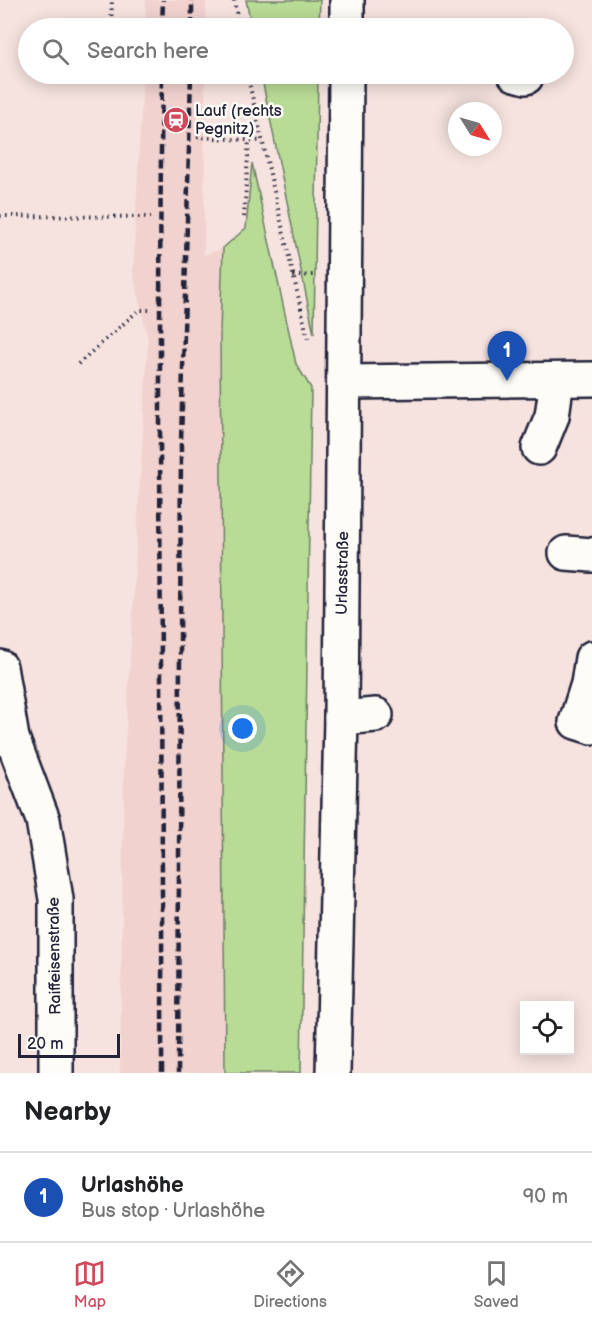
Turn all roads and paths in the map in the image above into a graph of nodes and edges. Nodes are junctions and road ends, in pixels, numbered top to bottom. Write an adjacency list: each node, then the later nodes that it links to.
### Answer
1 (112, 0): 4 (path)
2 (234, 0): 5 (path)
3 (347, 0): 6 (street)
4 (111, 18)
5 (237, 18)
6 (347, 18)
7 (249, 84): 11 (path)
8 (346, 84): 20 (street, Urlasstraße)
9 (197, 137): 10 (path)
10 (249, 140): 11 (path); 14 (path)
11 (263, 141): 16 (path)
12 (0, 216): 13 (path)
13 (151, 217)
14 (244, 217)
15 (150, 310): 17 (path)
16 (308, 341)
17 (78, 364)
18 (592, 379): 19 (street)
19 (557, 380): 20 (street); 21 (street)
20 (345, 382): 25 (street, Urlasstraße)
21 (539, 447)
22 (592, 658): 26 (street)
23 (0, 666): 27 (street, Raiffeisenstraße)
24 (376, 715): 25 (street)
25 (341, 718): 28 (street, Urlasstraße)
26 (592, 727)
27 (56, 1073)
28 (333, 1073)

